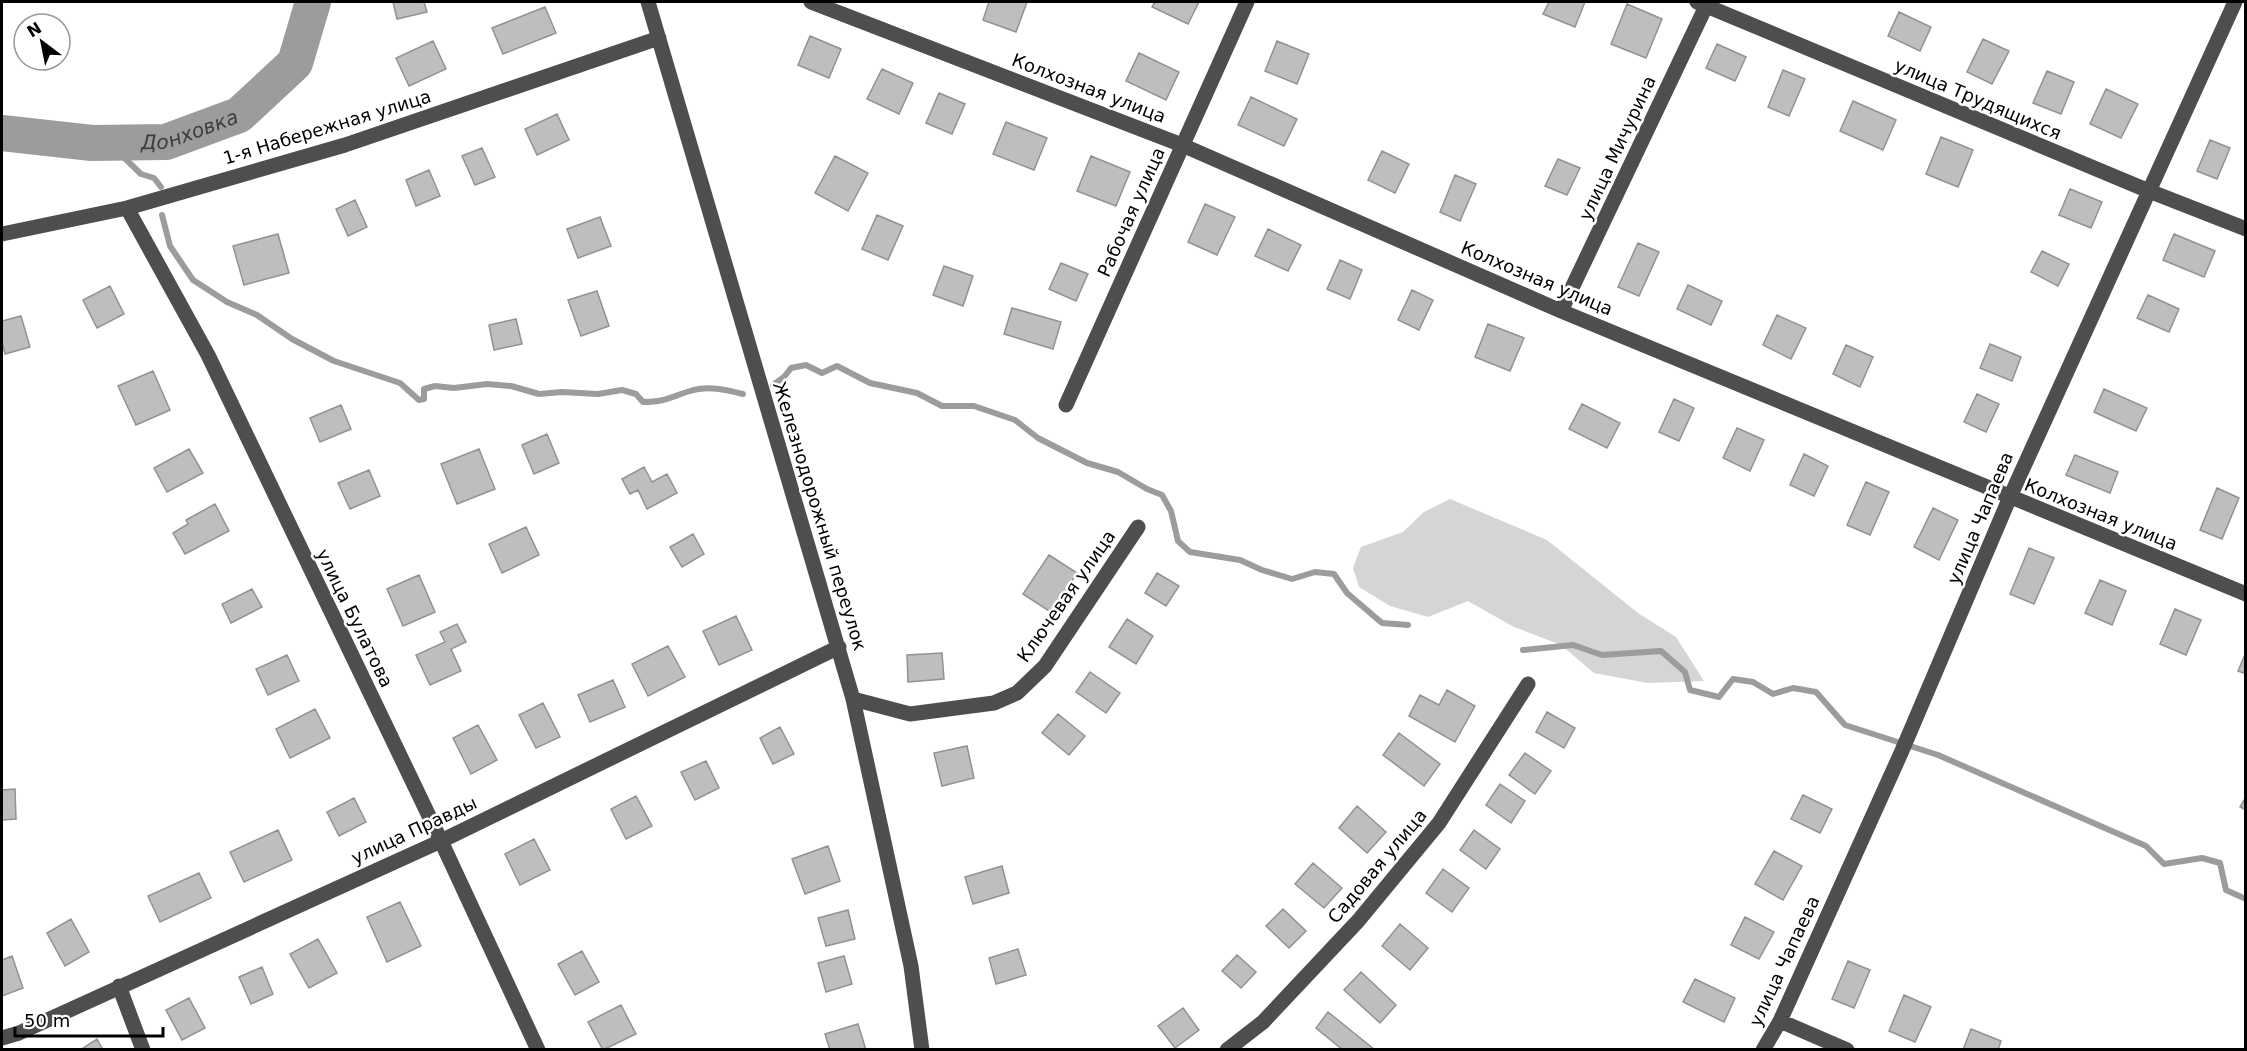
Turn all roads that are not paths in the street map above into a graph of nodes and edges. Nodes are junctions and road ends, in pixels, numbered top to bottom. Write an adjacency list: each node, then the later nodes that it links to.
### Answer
1 (648, 2): 6 (street, Железнодорожный переулок)
2 (811, 2): 7 (street, Колхозная улица)
3 (1247, 2): 7 (street, Рабочая улица)
4 (2235, 2): 8 (street, улица Чапаева)
5 (1704, 3): 8 (street, улица Трудящихся); 12 (street, улица Мичурина)
6 (659, 38): 9 (street, 1-я Набережная улица); 17 (street, Железнодорожный переулок)
7 (1182, 145): 12 (street, Колхозная улица); 13 (street, Рабочая улица)
8 (2149, 191): 10 (street, улица Трудящихся); 14 (street, улица Чапаева)
9 (127, 208): 11 (street, 1-я Набережная улица); 20 (street, улица Булатова)
10 (2246, 229)
11 (2, 234)
12 (1561, 311): 14 (street, Колхозная улица)
13 (1066, 405)
14 (2010, 497): 16 (street, Колхозная улица); 22 (street, улица Чапаева)
15 (1138, 527): 19 (street, Ключевая улица)
16 (2246, 594)
17 (839, 647): 19 (street, Железнодорожный переулок); 20 (street, улица Правды)
18 (1528, 684): 27 (street, Садовая улица)
19 (853, 699): 26 (street, Железнодорожный переулок)
20 (441, 841): 21 (street, улица Правды); 25 (street, улица Булатова)
21 (119, 986): 23 (street, улица Правды); 24 (street)
22 (1780, 1021): 28 (street, улица Чапаева); 29 (street)
23 (2, 1038)
24 (143, 1050)
25 (538, 1050)
26 (922, 1050)
27 (1227, 1050)
28 (1763, 1050)
29 (1847, 1050)

